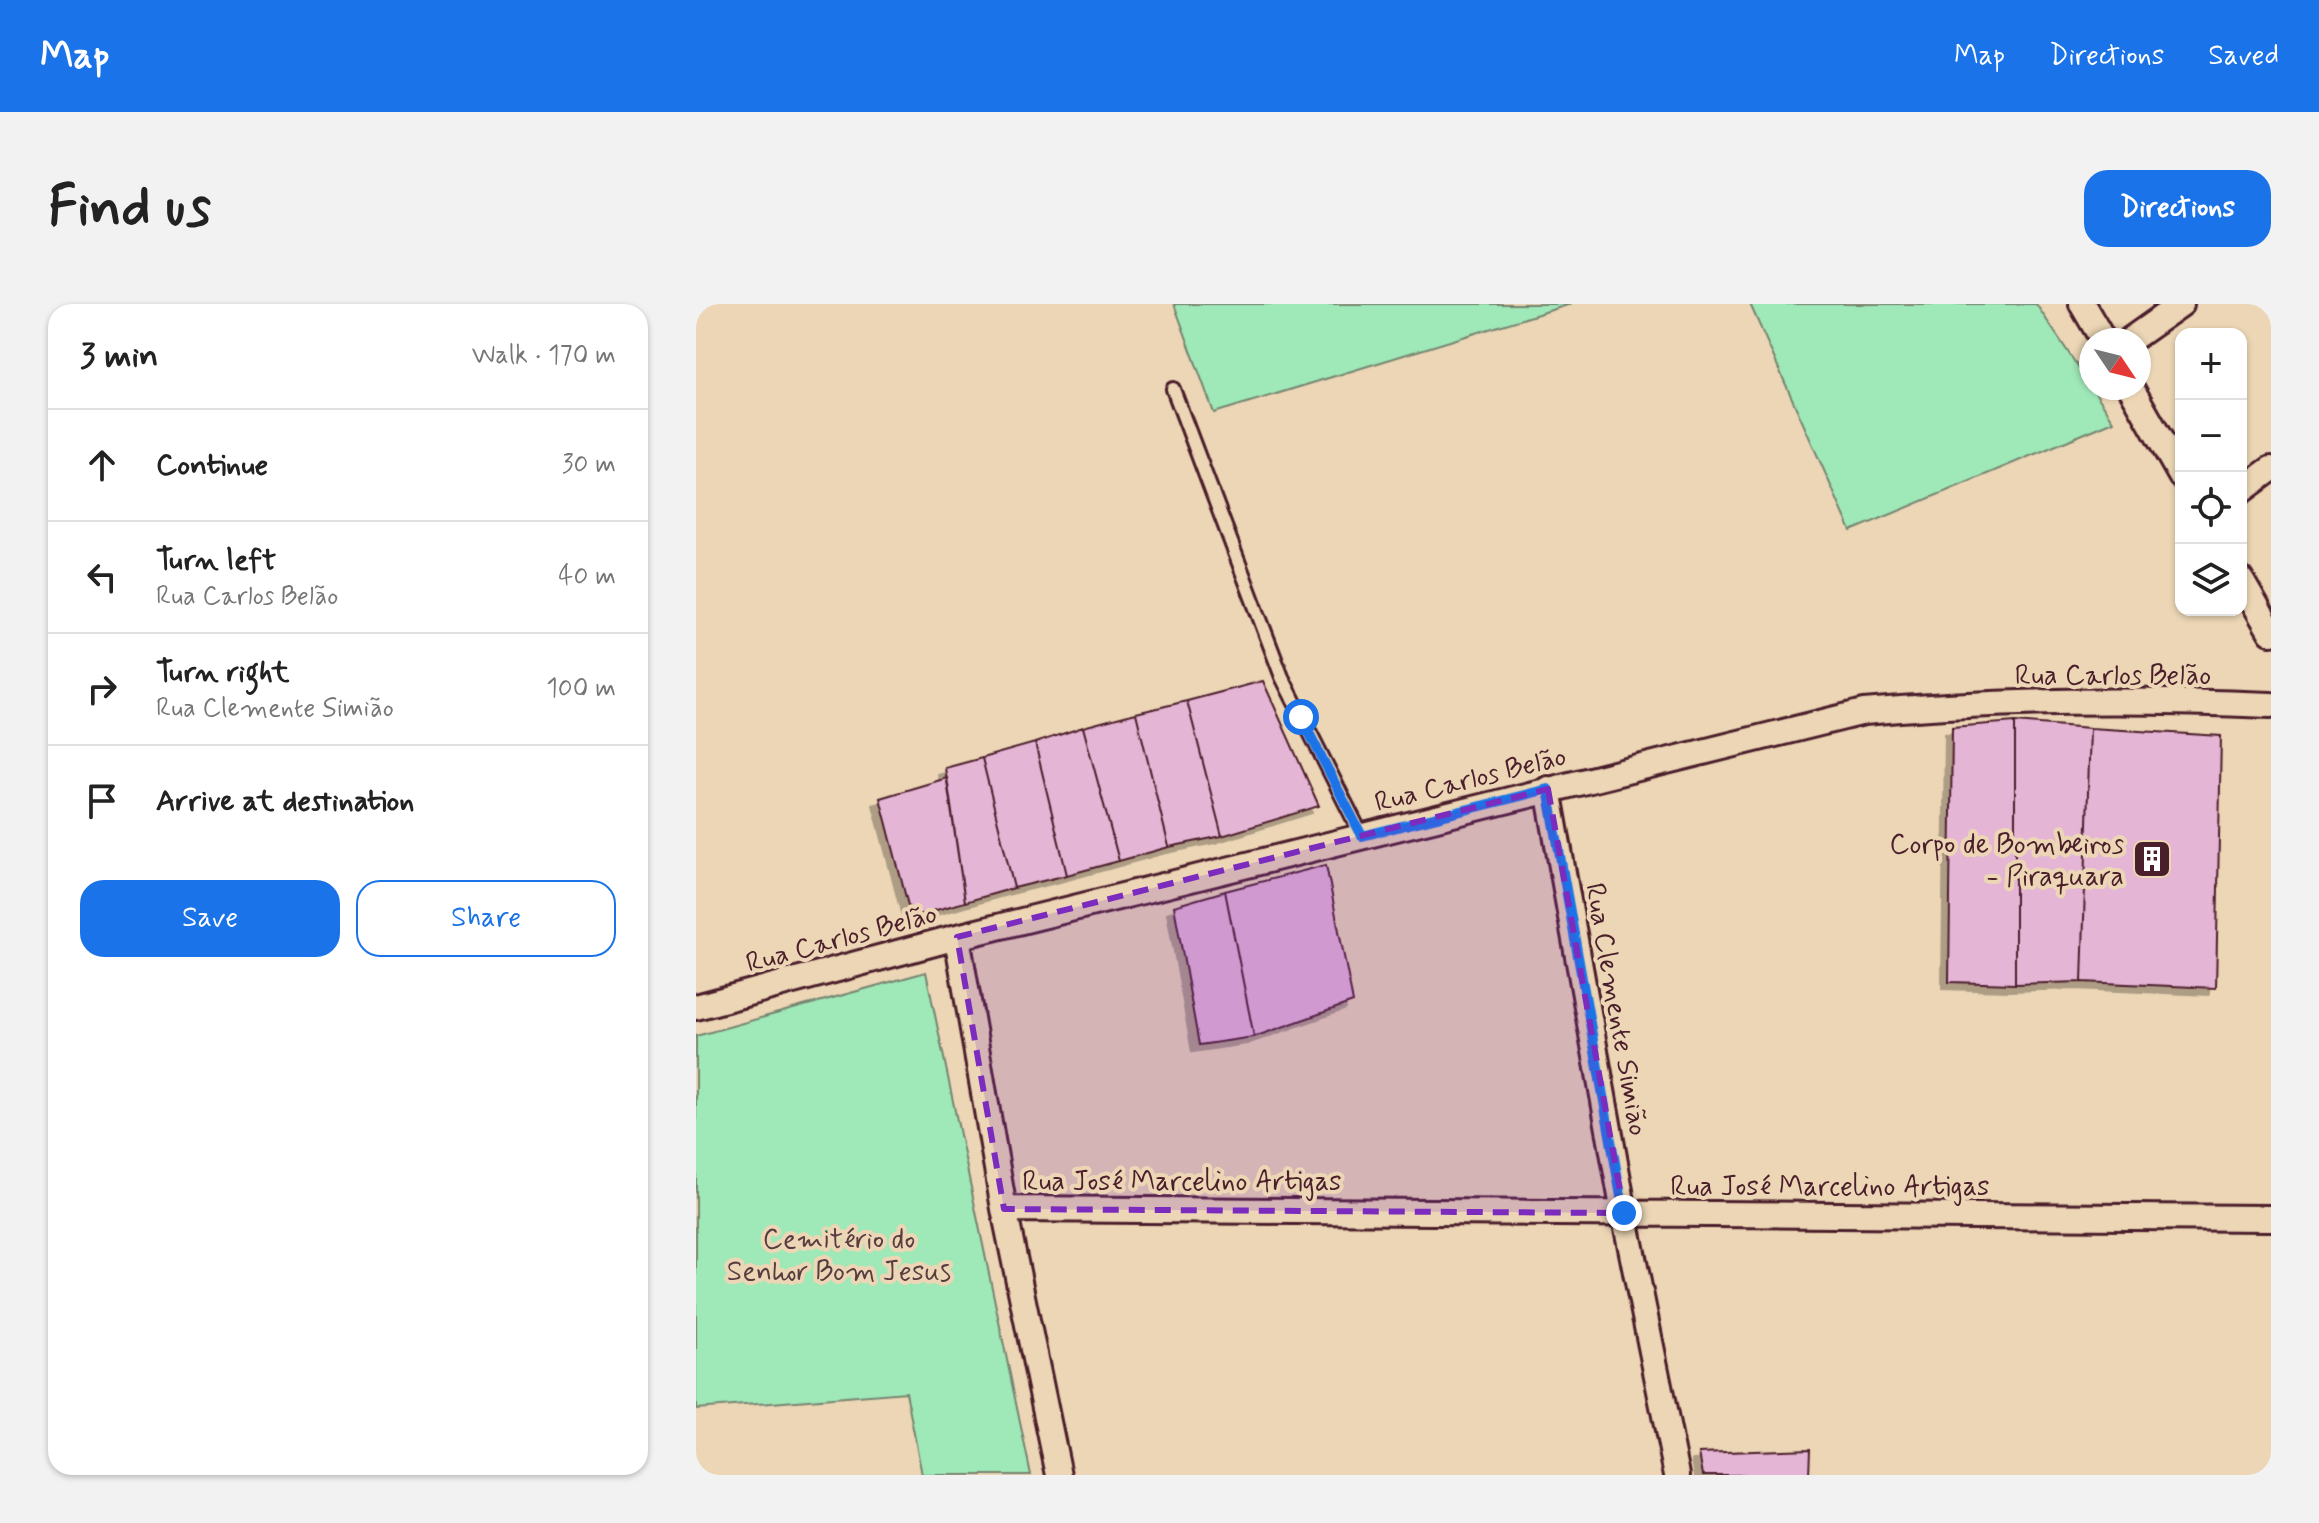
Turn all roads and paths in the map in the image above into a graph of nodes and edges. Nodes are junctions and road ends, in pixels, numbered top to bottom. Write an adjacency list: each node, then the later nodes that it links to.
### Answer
1 (2082, 304): 3 (street)
2 (2181, 304): 4 (street)
3 (2096, 328)
4 (2147, 328)
5 (1173, 389): 14 (lane)
6 (2138, 400): 8 (street)
7 (2271, 469): 9 (street)
8 (2179, 472)
9 (2247, 487)
10 (2247, 589): 11 (street)
11 (2269, 622)
12 (2271, 705): 13 (street, Rua Carlos Belão)
13 (1548, 789): 14 (street, Rua Carlos Belão); 18 (street, Rua Clemente Simião)
14 (1362, 836): 15 (street, Rua Carlos Belão)
15 (957, 937): 16 (street, Rua Carlos Belão); 17 (street)
16 (696, 1007)
17 (1004, 1209): 18 (street, Rua José Marcelino Artigas); 20 (street)
18 (1624, 1213): 19 (street, Rua José Marcelino Artigas); 21 (street, Rua Clemente Simião)
19 (2271, 1218)
20 (1059, 1475)
21 (1677, 1475)

